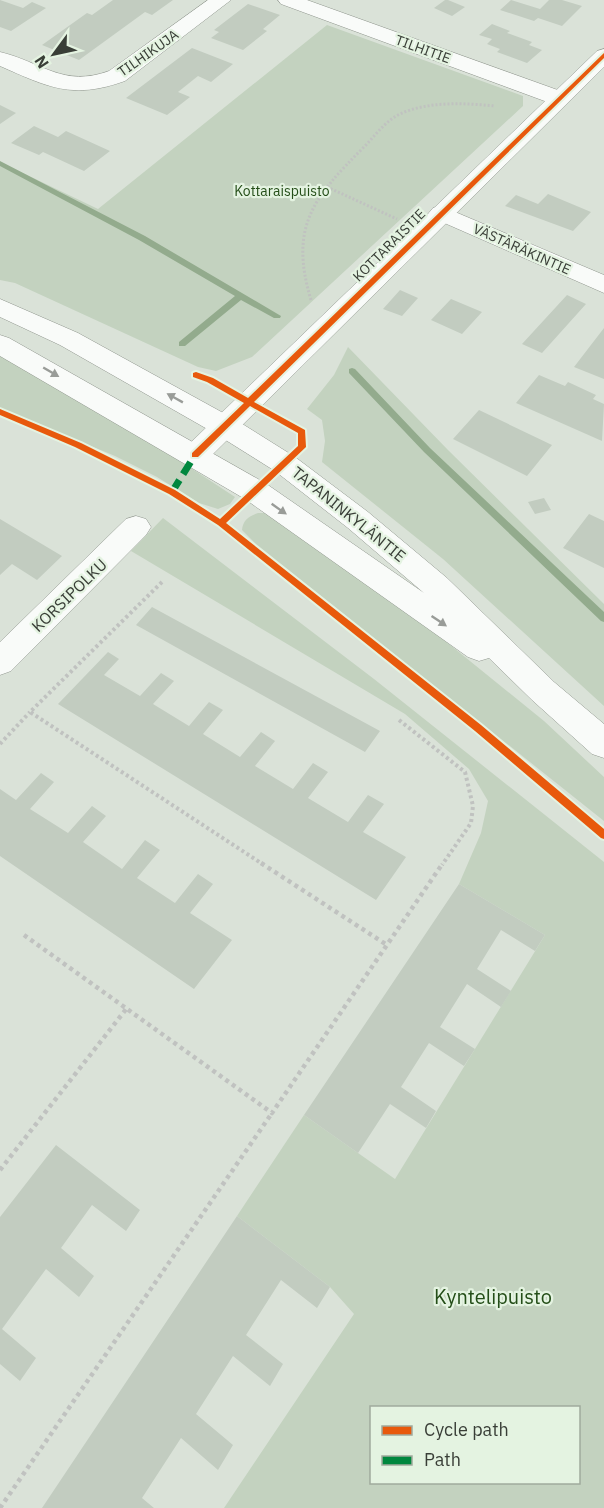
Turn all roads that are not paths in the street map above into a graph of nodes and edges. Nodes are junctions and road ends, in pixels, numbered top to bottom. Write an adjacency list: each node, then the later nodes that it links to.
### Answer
1 (221, 0): 4 (street, TILHIKUJA)
2 (288, 0): 5 (street, TILHITIE)
3 (604, 55): 5 (street, KOTTARAISTIE)
4 (0, 58)
5 (558, 98): 6 (street, KOTTARAISTIE)
6 (441, 213): 7 (street, VÄSTÄRÄKINTIE); 10 (street, KOTTARAISTIE)
7 (604, 285)
8 (0, 307): 10 (street, TAPANINKYLÄNTIE, one-way to 8)
9 (0, 344): 11 (street, TAPANINKYLÄNTIE, one-way to 11)
10 (226, 427): 11 (street, KOTTARAISTIE); 14 (street, TAPANINKYLÄNTIE)
11 (195, 455): 14 (street, TAPANINKYLÄNTIE, one-way to 14)
12 (136, 527): 13 (street, KORSIPOLKU)
13 (0, 662)
14 (543, 691): 15 (street, TAPANINKYLÄNTIE)
15 (604, 744)

